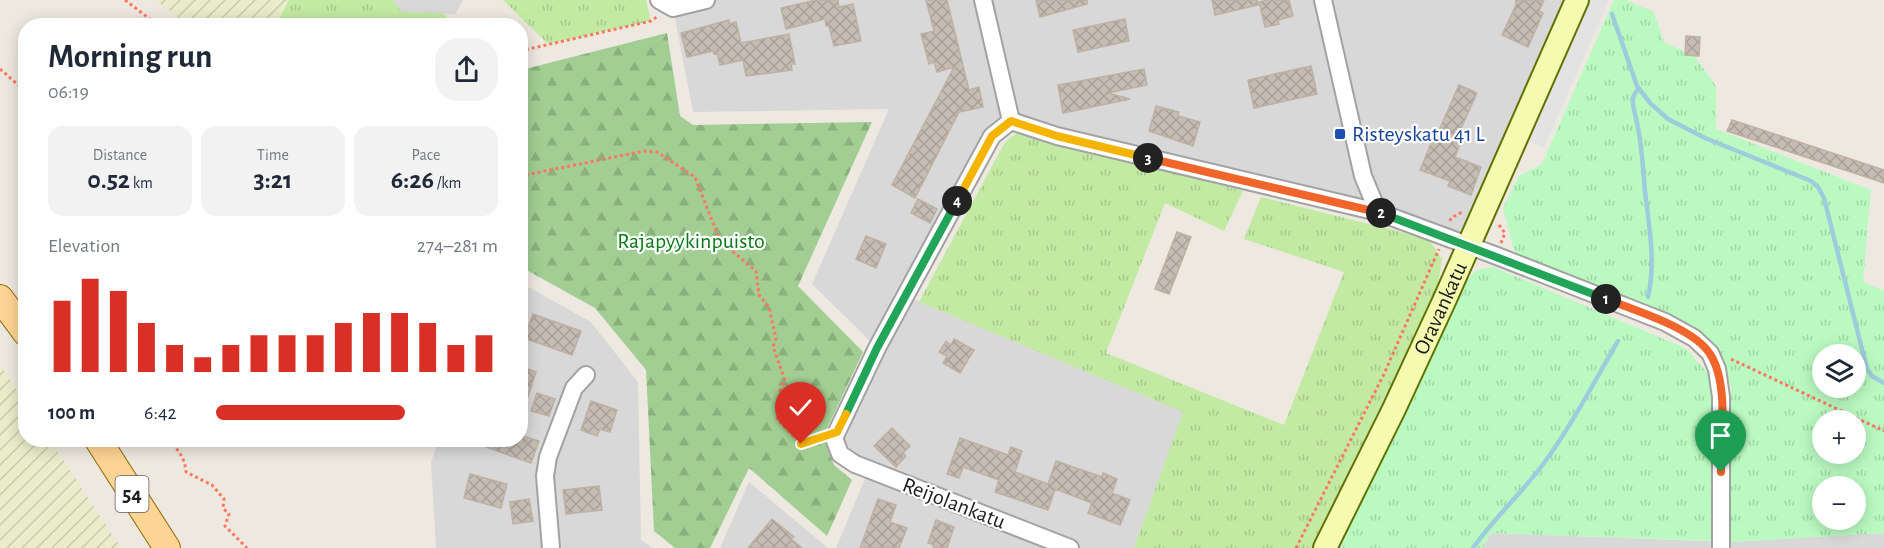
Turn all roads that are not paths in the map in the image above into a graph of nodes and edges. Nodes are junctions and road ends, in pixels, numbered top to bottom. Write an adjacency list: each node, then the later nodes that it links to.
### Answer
1 (706, 0): 5 (street)
2 (983, 0): 6 (street)
3 (1323, 0): 7 (street)
4 (1577, 0): 8 (street, Oravankatu)
5 (666, 4)
6 (1011, 121): 7 (street); 15 (street, Reijolankatu)
7 (1378, 212): 8 (street)
8 (1470, 246): 16 (street, Oravankatu); 17 (street)
9 (0, 298): 10 (main road)
10 (18, 322)
11 (586, 375): 14 (street)
12 (102, 447): 13 (main road, 54)
13 (167, 548)
14 (551, 548)
15 (1070, 548)
16 (1325, 548)
17 (1721, 548)

